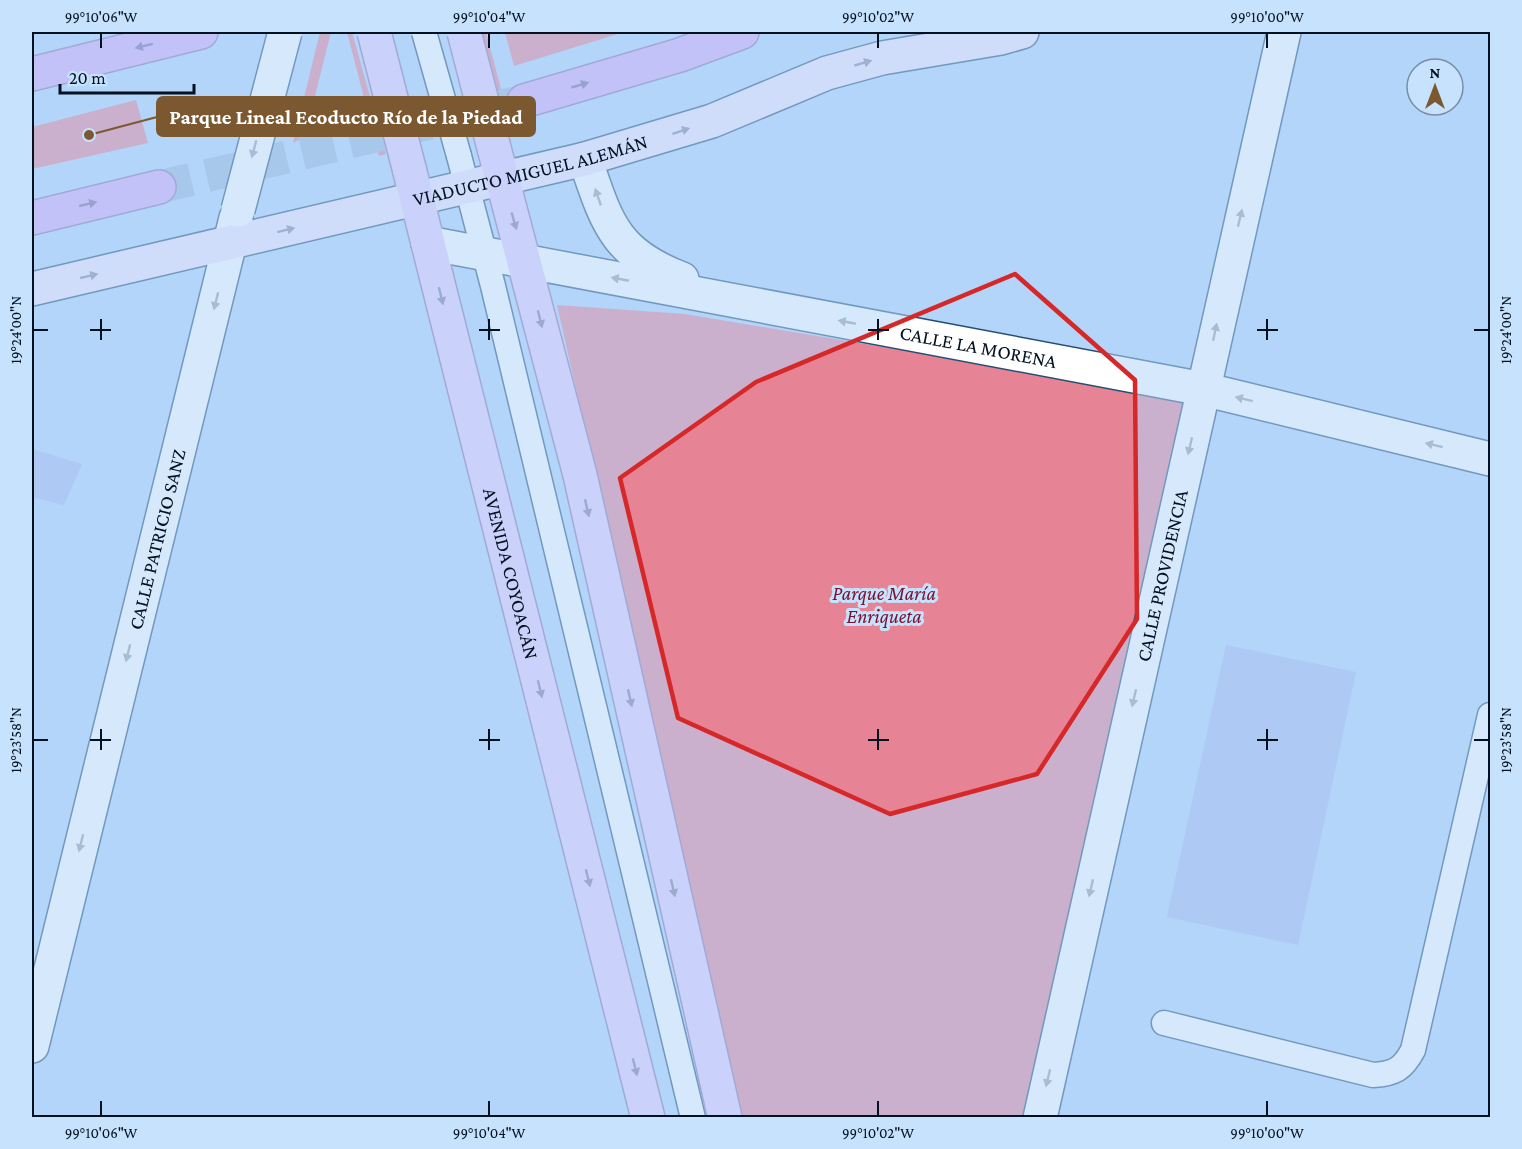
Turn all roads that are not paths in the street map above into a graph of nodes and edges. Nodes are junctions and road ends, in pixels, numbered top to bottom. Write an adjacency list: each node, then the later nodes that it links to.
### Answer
1 (201, 32): 9 (highway, one-way to 9)
2 (285, 32): 18 (street, CALLE PATRICIO SANZ, one-way to 18, bridge)
3 (374, 32): 13 (main road, AVENIDA COYOACÁN, bridge)
4 (424, 32): 15 (lane, bridge)
5 (464, 32): 12 (main road, bridge)
6 (742, 32): 10 (highway, one-way to 6)
7 (1022, 32): 11 (main road, VIADUCTO MIGUEL ALEMÁN, one-way to 7)
8 (1284, 32): 23 (street, CALLE PROVIDENCIA, one-way to 8)
9 (32, 74)
10 (524, 101)
11 (585, 159): 12 (main road, VIADUCTO MIGUEL ALEMÁN); 22 (street, one-way to 11)
12 (503, 179): 15 (main road, VIADUCTO MIGUEL ALEMÁN); 20 (main road, one-way to 20)
13 (413, 183): 15 (main road, VIADUCTO MIGUEL ALEMÁN); 17 (main road, AVENIDA COYOACÁN); 18 (main road, VIADUCTO MIGUEL ALEMÁN, one-way to 13)
14 (159, 187): 16 (highway, one-way to 14)
15 (467, 187): 19 (lane)
16 (32, 218)
17 (428, 243): 19 (street, CALLE LA MORENA); 29 (main road, AVENIDA COYOACÁN, one-way to 29)
18 (230, 244): 21 (main road, VIADUCTO MIGUEL ALEMÁN, one-way to 18); 26 (street, CALLE PATRICIO SANZ, one-way to 26)
19 (485, 255): 20 (street, CALLE LA MORENA); 30 (lane)
20 (526, 262): 22 (street, CALLE LA MORENA, one-way to 20); 31 (main road, one-way to 31)
21 (32, 289)
22 (739, 302): 23 (street, CALLE LA MORENA, one-way to 22)
23 (1203, 389): 24 (street, CALLE LA MORENA, one-way to 23); 32 (street, CALLE PROVIDENCIA, one-way to 32)
24 (1491, 459)
25 (1491, 715): 27 (lane)
26 (36, 1007): 28 (street, CALLE PATRICIO SANZ)
27 (1164, 1023)
28 (32, 1046)
29 (648, 1118)
30 (693, 1118)
31 (725, 1118)
32 (1040, 1118)

